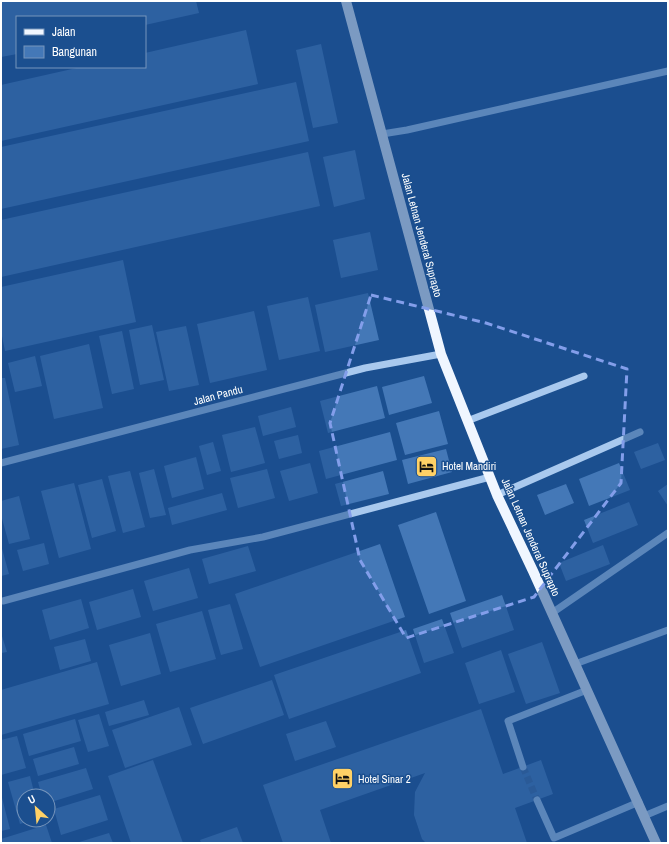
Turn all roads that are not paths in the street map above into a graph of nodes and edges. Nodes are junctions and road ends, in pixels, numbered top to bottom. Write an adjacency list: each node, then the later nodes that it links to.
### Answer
1 (346, 1): 3 (main road, Jalan Letnan Jenderal Suprapto)
2 (668, 71): 3 (street)
3 (382, 134): 4 (main road, Jalan Letnan Jenderal Suprapto)
4 (441, 354): 6 (main road, Jalan Letnan Jenderal Suprapto); 8 (street, Jalan Pandu)
5 (584, 376): 6 (street)
6 (467, 421): 9 (main road, Jalan Letnan Jenderal Suprapto)
7 (640, 432): 10 (street)
8 (1, 463)
9 (490, 477): 10 (main road, Jalan Letnan Jenderal Suprapto); 12 (street)
10 (497, 495): 13 (main road, Jalan Letnan Jenderal Suprapto)
11 (668, 533): 13 (street)
12 (3, 601)
13 (552, 613): 15 (main road, Jalan Letnan Jenderal Suprapto)
14 (668, 630): 15 (street)
15 (575, 664): 16 (main road, Jalan Letnan Jenderal Suprapto)
16 (587, 690): 17 (street); 19 (main road, Jalan Letnan Jenderal Suprapto)
17 (523, 767)
18 (537, 800): 19 (street)
19 (639, 802): 21 (main road, Jalan Letnan Jenderal Suprapto)
20 (668, 806): 21 (street)
21 (644, 816): 22 (main road, Jalan Letnan Jenderal Suprapto)
22 (656, 843)

